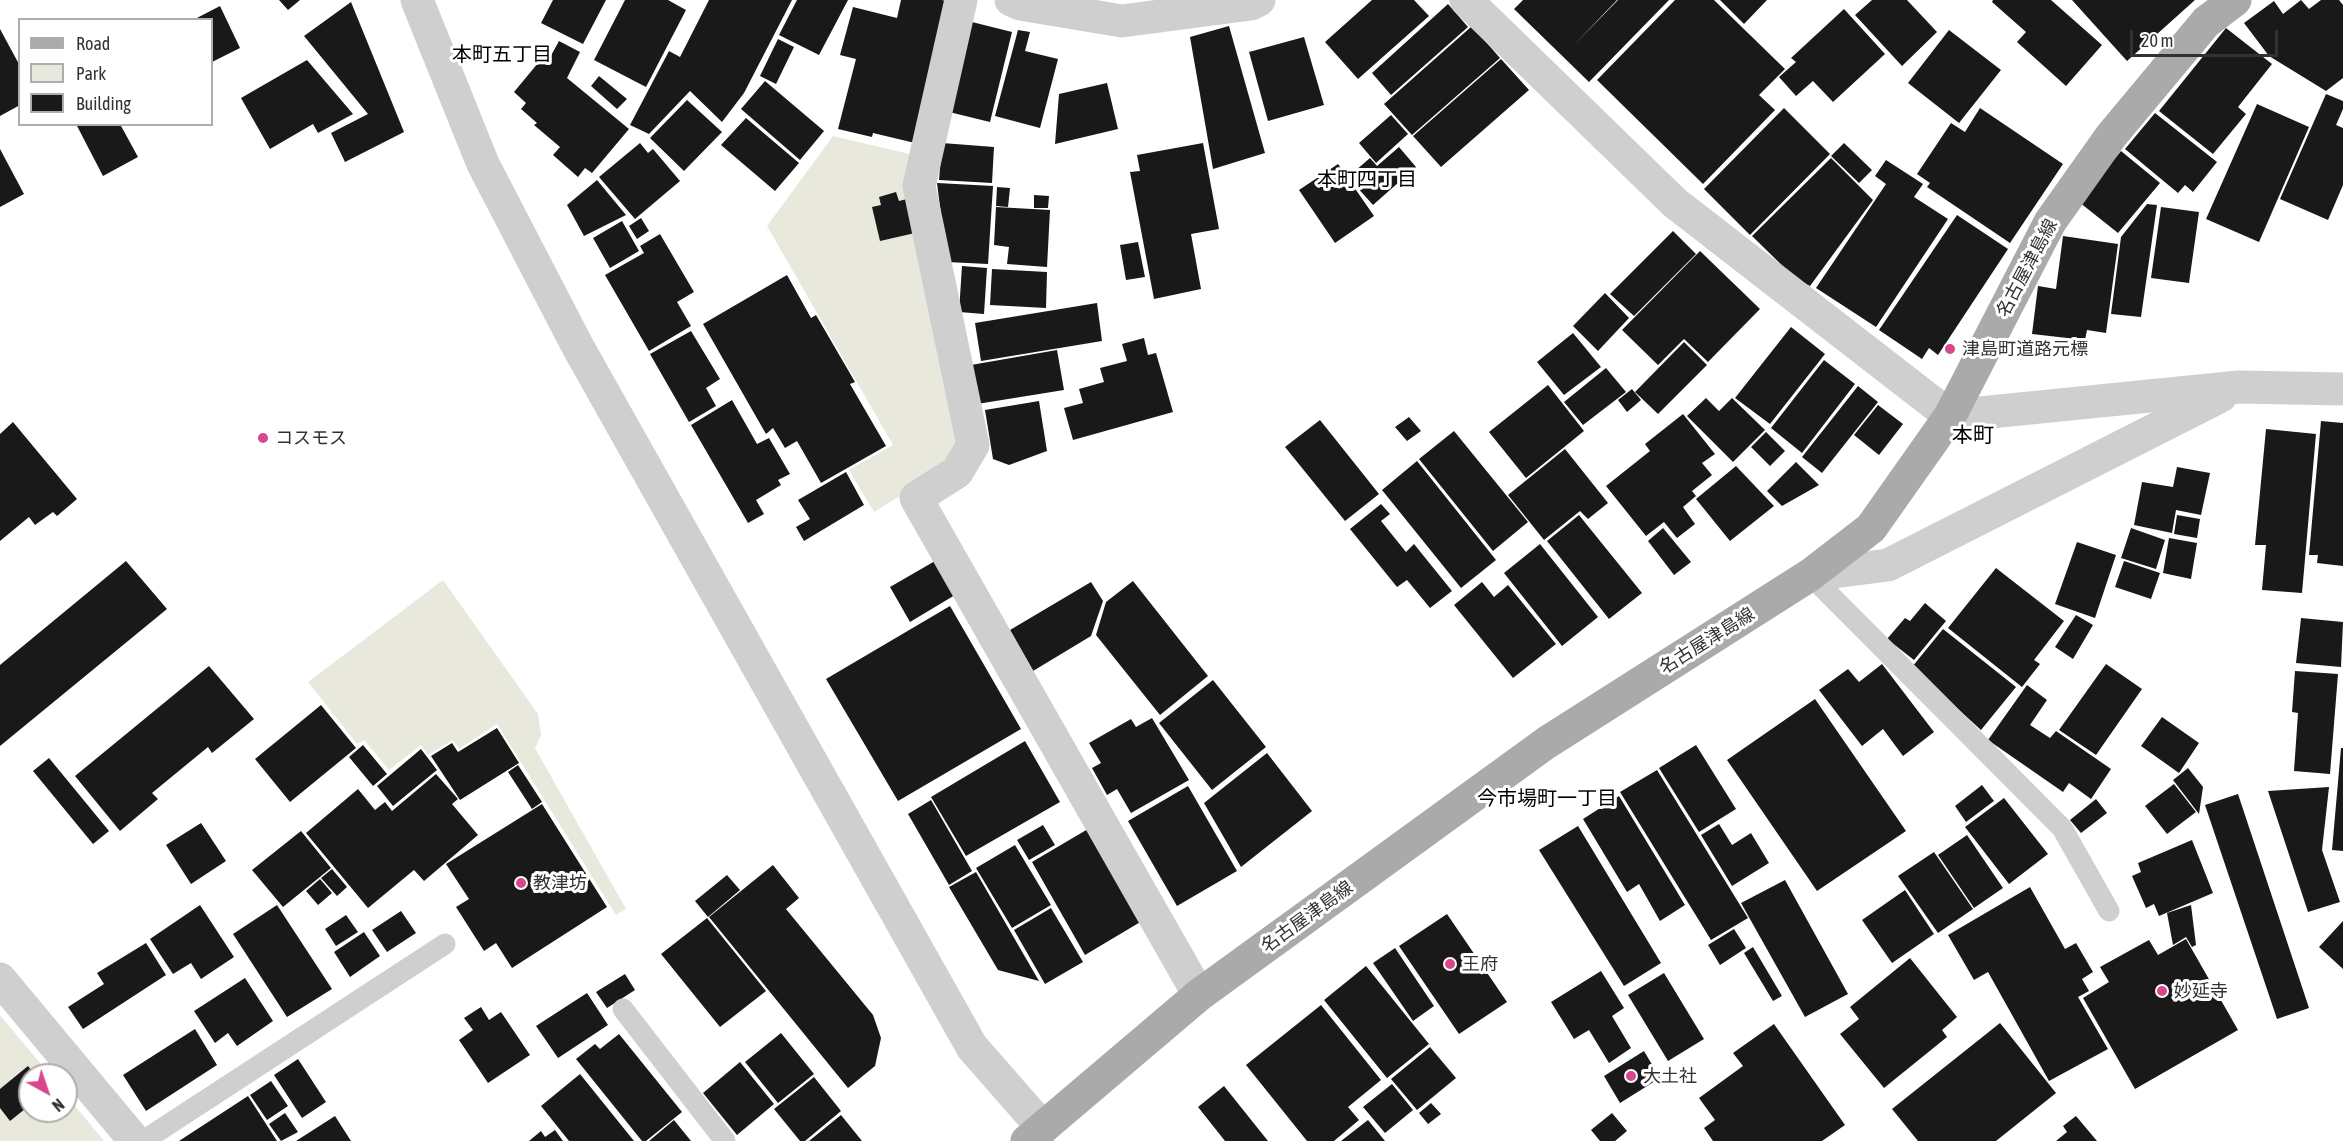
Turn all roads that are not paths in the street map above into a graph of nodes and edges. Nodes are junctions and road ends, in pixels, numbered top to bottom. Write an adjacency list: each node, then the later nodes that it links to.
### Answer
1 (417, 0): 16 (street)
2 (961, 0): 14 (street)
3 (1011, 0): 4 (street)
4 (1259, 0)
5 (1466, 0): 9 (street)
6 (2235, 0): 9 (main road, 名古屋津島線)
7 (2239, 387): 8 (street); 9 (street); 10 (street)
8 (2343, 389)
9 (1950, 416): 10 (main road, 名古屋津島線)
10 (1810, 575): 11 (lane); 14 (main road, 名古屋津島線)
11 (2109, 911)
12 (445, 944): 18 (lane)
13 (0, 979): 17 (street)
14 (1199, 995): 16 (main road, 名古屋津島線)
15 (623, 1009): 19 (lane)
16 (1035, 1135)
17 (135, 1141)
18 (143, 1141)
19 (725, 1141)

